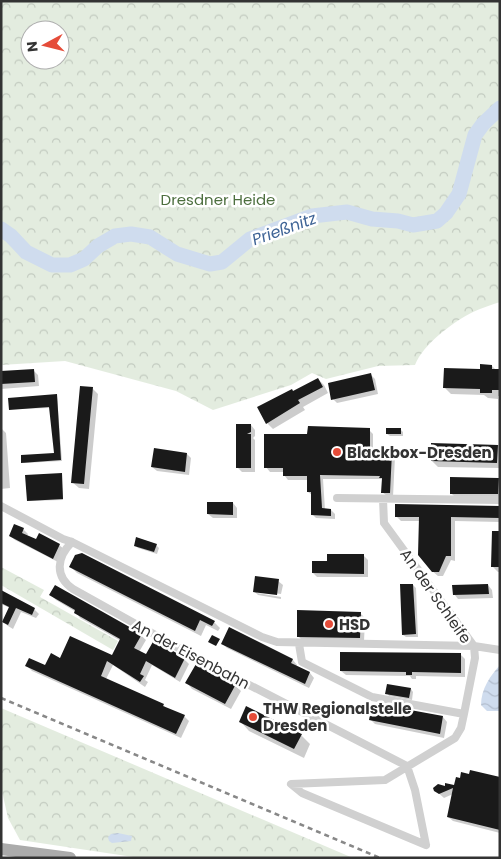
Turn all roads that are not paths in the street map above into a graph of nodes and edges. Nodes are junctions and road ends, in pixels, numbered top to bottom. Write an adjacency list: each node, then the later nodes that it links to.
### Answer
1 (337, 498): 2 (street)
2 (383, 499): 3 (street); 7 (street, An der Schleife)
3 (500, 500)
4 (1, 506): 5 (street, An der Schleife)
5 (72, 542): 6 (street, An der Schleife); 10 (street, An der Eisenbahn)
6 (299, 644): 7 (street, An der Schleife); 9 (street)
7 (474, 646): 8 (street); 9 (street)
8 (500, 650)
9 (464, 714): 10 (street)
10 (407, 766): 10 (street)
11 (1, 850): 12 (main road)
12 (70, 858)

